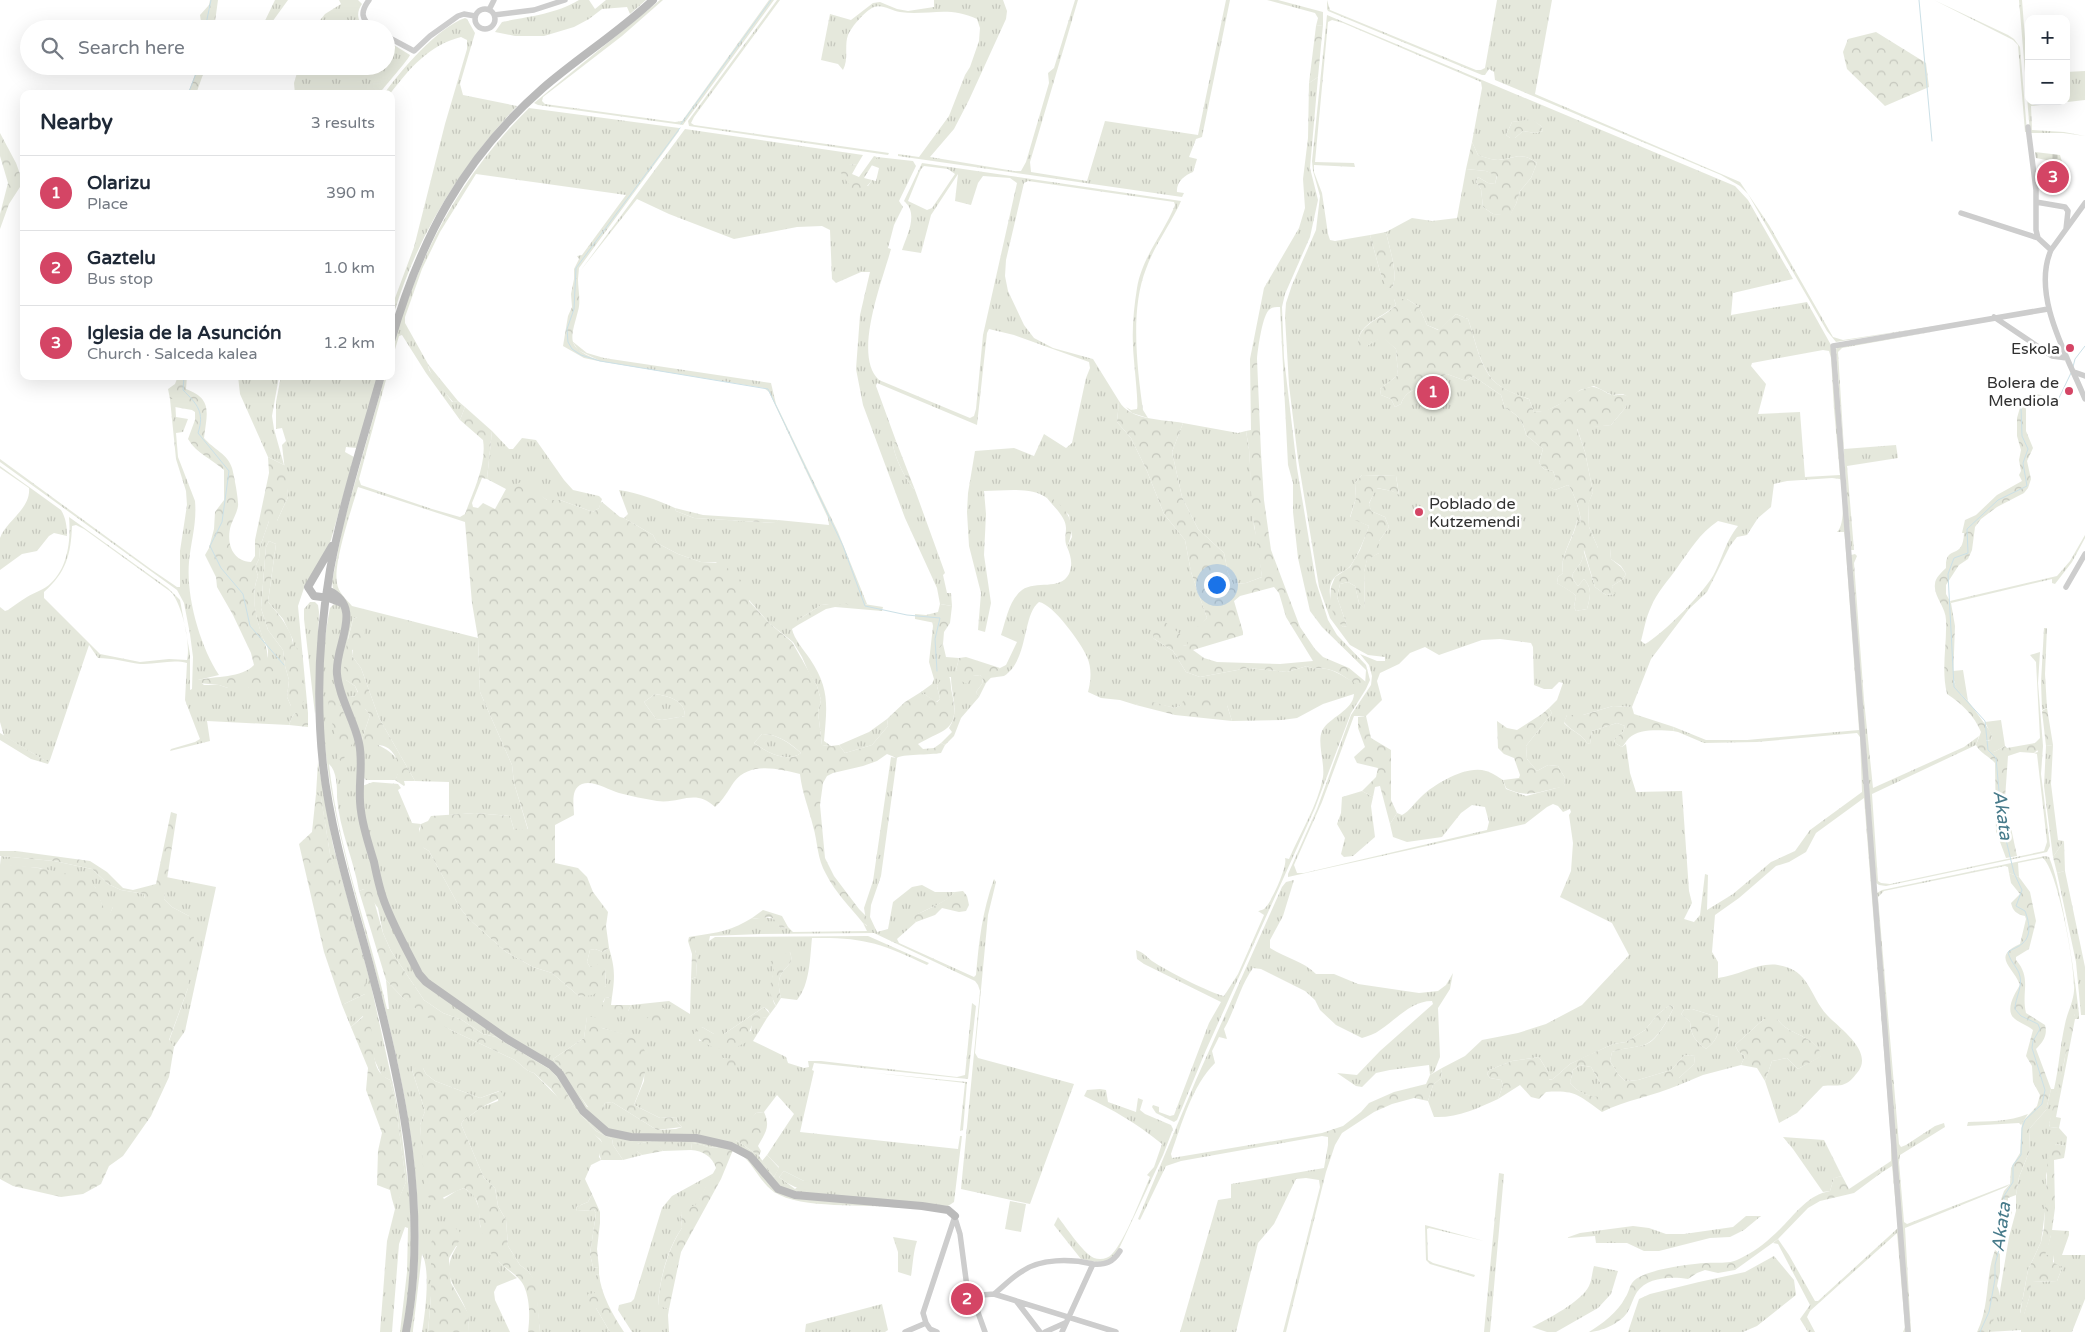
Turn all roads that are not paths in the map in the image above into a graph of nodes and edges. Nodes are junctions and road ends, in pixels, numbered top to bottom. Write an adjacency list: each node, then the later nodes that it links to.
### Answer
1 (369, 0): 8 (street)
2 (494, 0): 5 (street)
3 (565, 0): 6 (street)
4 (653, 0): 19 (main road)
5 (489, 10): 6 (street); 7 (street)
6 (494, 15): 7 (street)
7 (475, 16): 9 (street)
8 (364, 20)
9 (395, 41)
10 (2028, 128): 11 (street)
11 (2036, 202): 14 (street); 15 (street)
12 (2085, 203): 14 (street)
13 (1961, 213): 15 (street)
14 (2066, 231): 16 (street)
15 (2038, 238): 16 (street)
16 (2051, 250): 17 (street)
17 (2048, 309): 18 (street); 20 (street)
18 (1994, 317): 20 (street); 49 (street)
19 (395, 328)
20 (2067, 358): 21 (street)
21 (2074, 372): 22 (street); 24 (street)
22 (2085, 376)
23 (380, 380): 25 (main road)
24 (2084, 396)
25 (337, 535): 28 (main road); 28 (main road)
26 (2085, 554): 27 (street)
27 (2066, 587)
28 (326, 594): 29 (main road); 30 (main road); 31 (main road)
29 (336, 600): 30 (main road); 31 (main road)
30 (345, 605): 32 (main road)
31 (323, 618): 41 (main road)
32 (955, 1216): 35 (street); 39 (street)
33 (1120, 1251): 34 (street)
34 (1093, 1264): 36 (street); 38 (street)
35 (971, 1293): 36 (street); 44 (street)
36 (994, 1294): 37 (street)
37 (1017, 1302): 38 (street); 45 (street)
38 (1069, 1316): 40 (street); 48 (street)
39 (926, 1323): 42 (street); 43 (street)
40 (1065, 1323): 46 (street); 47 (street)
41 (406, 1332)
42 (905, 1332)
43 (937, 1332)
44 (985, 1332)
45 (1040, 1332)
46 (1044, 1332)
47 (1062, 1332)
48 (1116, 1332)
49 (1908, 1332)

